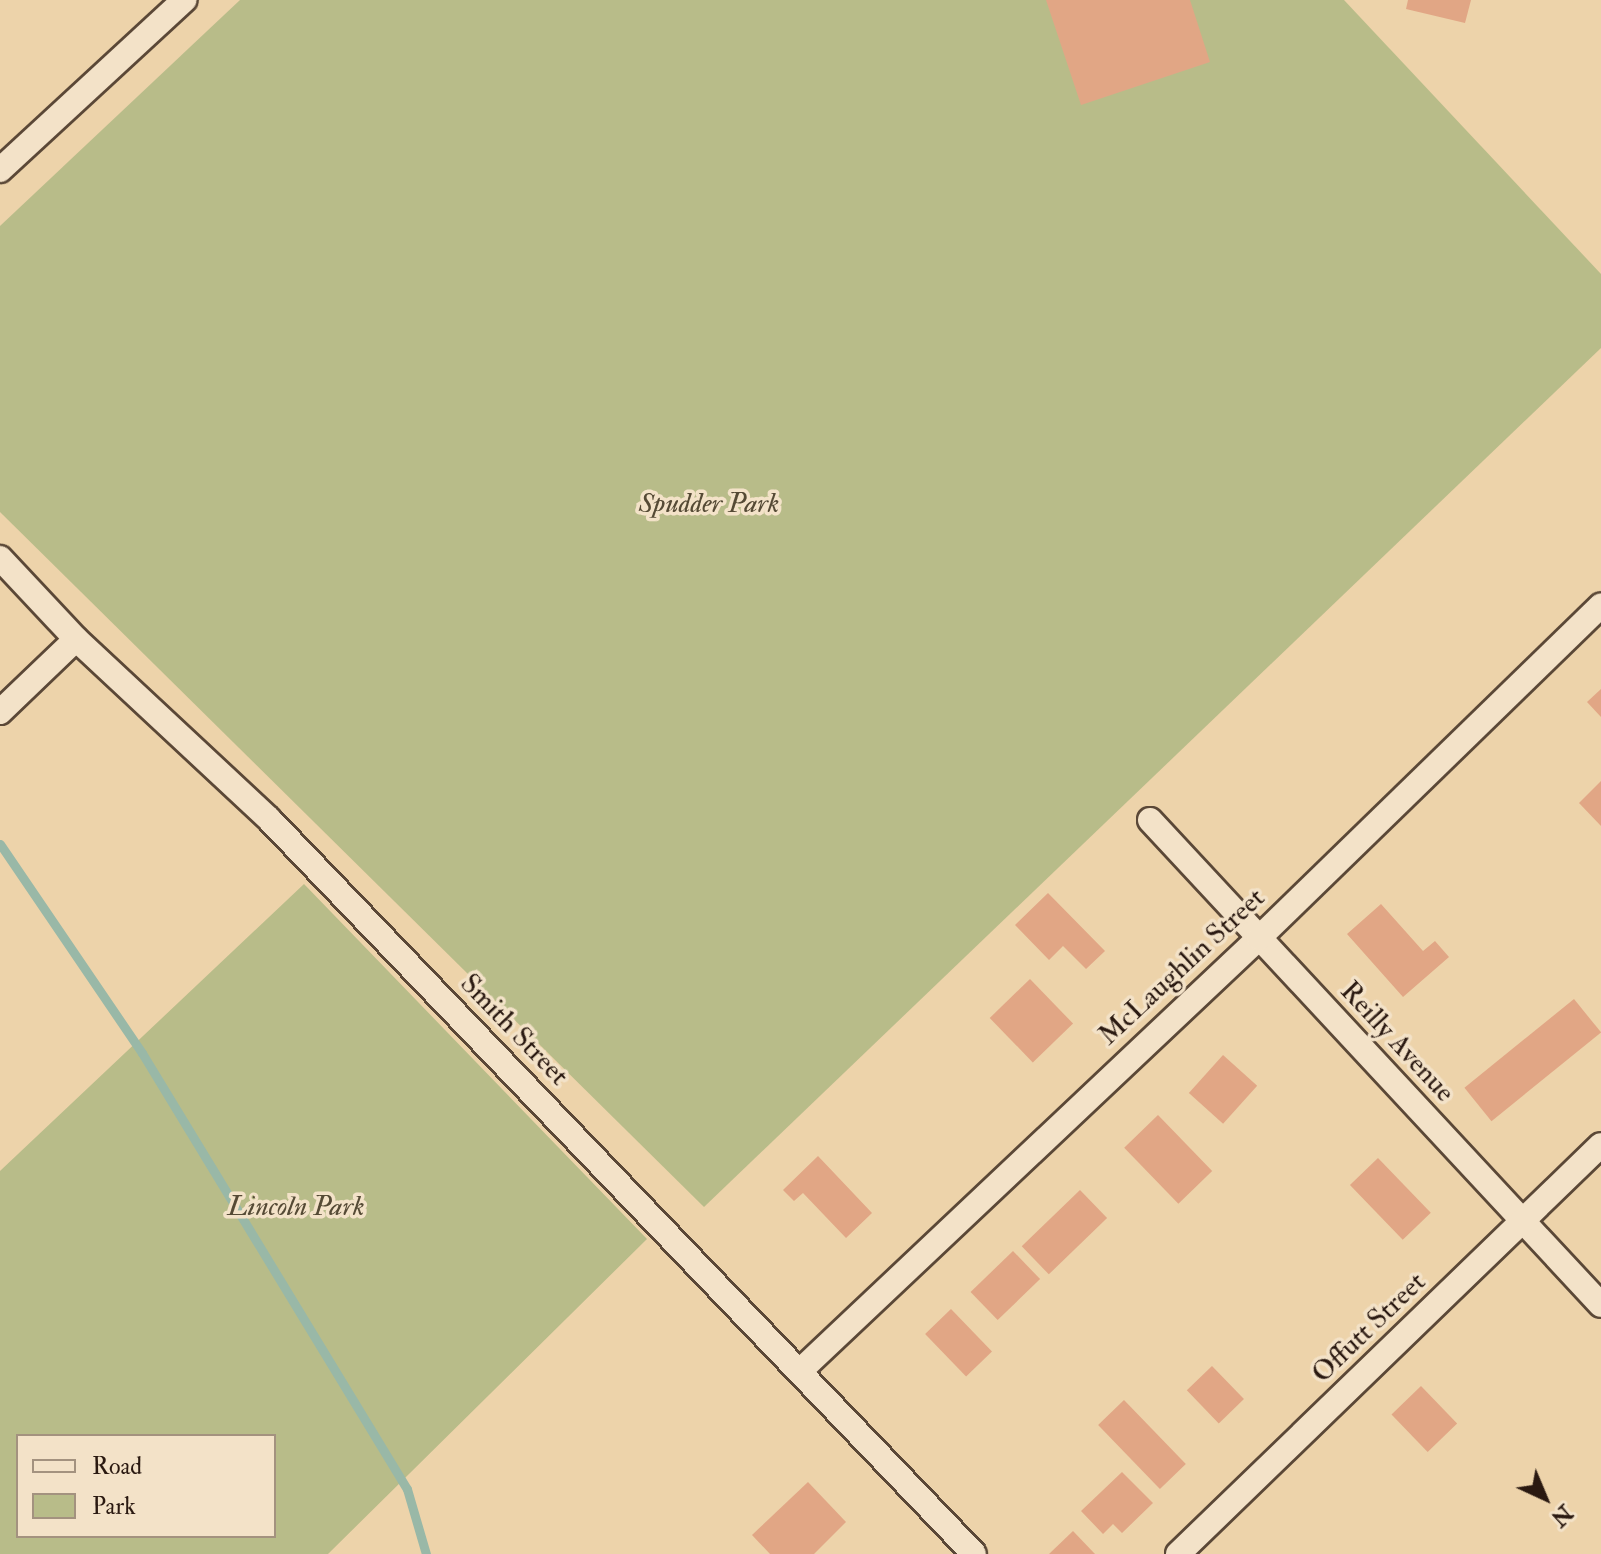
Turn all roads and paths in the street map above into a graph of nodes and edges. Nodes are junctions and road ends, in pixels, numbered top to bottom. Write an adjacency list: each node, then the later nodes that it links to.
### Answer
1 (184, 0): 2 (street)
2 (0, 170)
3 (0, 558): 5 (street, Smith Street)
4 (1601, 605): 8 (street, McLaughlin Street)
5 (76, 639): 6 (street); 12 (street, Smith Street)
6 (0, 712)
7 (1150, 820): 8 (street, Reilly Avenue)
8 (1259, 938): 10 (street, Reilly Avenue); 12 (street, McLaughlin Street)
9 (1601, 1145): 10 (street, Offutt Street)
10 (1523, 1221): 11 (street, Reilly Avenue); 14 (street, Offutt Street)
11 (1601, 1305)
12 (801, 1370): 13 (street, Smith Street)
13 (974, 1554)
14 (1178, 1554)

